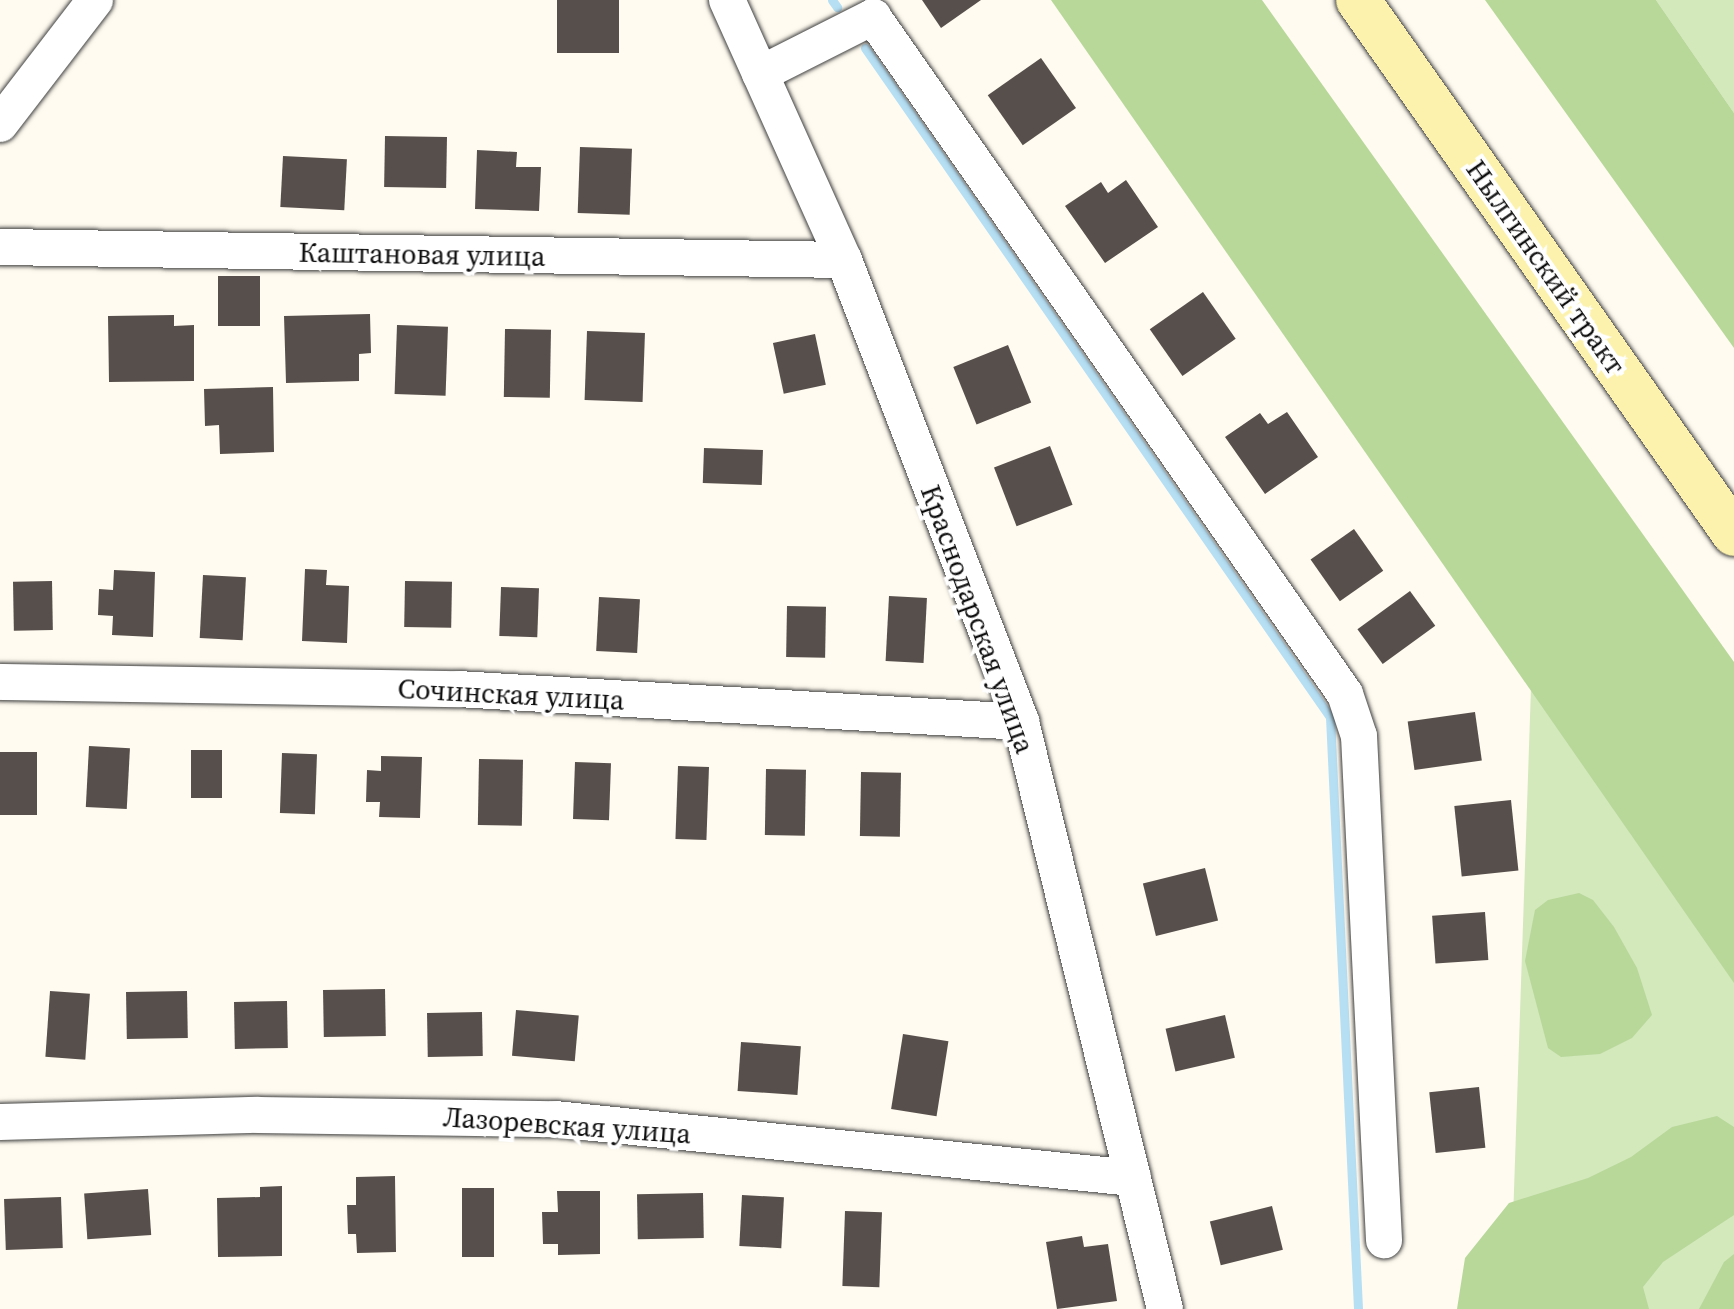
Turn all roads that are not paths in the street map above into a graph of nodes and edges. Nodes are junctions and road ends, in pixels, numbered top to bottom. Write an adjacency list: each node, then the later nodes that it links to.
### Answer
1 (95, 0): 5 (street)
2 (727, 0): 4 (street, Краснодарская улица)
3 (1358, 0): 8 (main road, Нылгинский тракт)
4 (760, 74): 7 (street, Краснодарская улица); 13 (street)
5 (0, 124)
6 (0, 247): 7 (street, Каштановая улица)
7 (844, 260): 10 (street, Краснодарская улица)
8 (1734, 534)
9 (0, 682): 10 (street, Сочинская улица)
10 (1021, 722): 12 (street, Краснодарская улица)
11 (0, 1122): 12 (street, Лазоревская улица)
12 (1133, 1178): 14 (street, Краснодарская улица)
13 (1384, 1240)
14 (1165, 1309)

